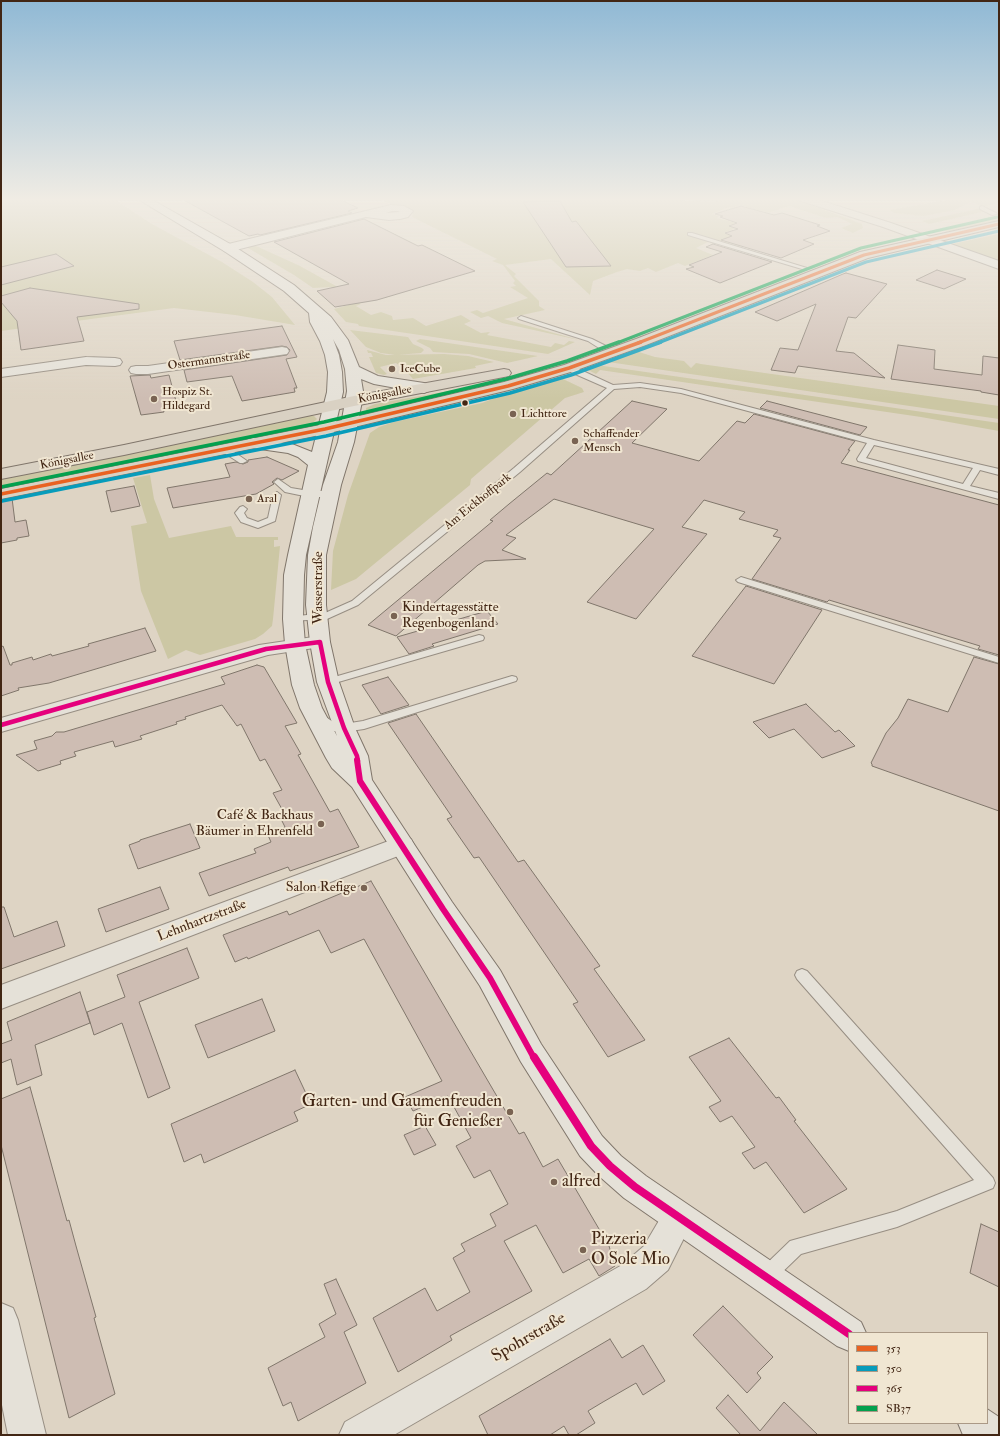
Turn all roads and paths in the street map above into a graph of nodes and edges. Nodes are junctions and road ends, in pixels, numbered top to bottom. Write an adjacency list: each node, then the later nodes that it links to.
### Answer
1 (254, 265): 6 (main road, Wasserstraße)
2 (794, 265): 5 (lane)
3 (812, 265): 5 (main road, Königsallee)
4 (837, 265): 10 (main road, Königsallee)
5 (804, 268): 8 (main road, Königsallee)
6 (316, 313): 11 (main road, Wasserstraße); 16 (main road, Wasserstraße)
7 (521, 318): 8 (lane)
8 (602, 346): 14 (main road, Königsallee)
9 (282, 351): 12 (main road, Ostermannstraße)
10 (569, 368): 13 (lane); 17 (main road, Königsallee)
11 (352, 369): 14 (main road); 15 (main road, Wasserstraße)
12 (1, 373)
13 (612, 387): 19 (lane); 36 (lane, Am Eickhoffpark)
14 (424, 388): 15 (main road, Königsallee)
15 (354, 401): 16 (main road, Königsallee); 17 (main road, Wasserstraße)
16 (333, 405): 18 (main road, Wasserstraße); 26 (main road, Königsallee)
17 (350, 423): 18 (main road, Königsallee); 32 (main road, Wasserstraße)
18 (325, 428): 20 (main road, Königsallee); 23 (main road, Wasserstraße)
19 (872, 442): 24 (lane); 28 (lane)
20 (253, 443): 21 (main road, Königsallee); 23 (main road)
21 (224, 449): 22 (lane); 30 (main road, Königsallee)
22 (243, 461)
23 (316, 464): 31 (main road, Wasserstraße)
24 (978, 467): 25 (lane); 28 (lane)
25 (999, 472)
26 (1, 474)
27 (278, 482): 29 (lane)
28 (965, 487): 33 (lane)
29 (288, 490): 31 (lane); 34 (lane)
30 (1, 494)
31 (310, 494): 32 (lane); 37 (main road, Wasserstraße)
32 (330, 494): 36 (main road, Wasserstraße)
33 (999, 496)
34 (243, 510)
35 (741, 580): 41 (lane)
36 (317, 618): 37 (lane, Am Eickhoffpark); 39 (main road, Wasserstraße)
37 (293, 619): 40 (main road, Wasserstraße)
38 (479, 638): 43 (lane)
39 (320, 642): 40 (main road); 43 (main road, Wasserstraße)
40 (295, 644): 44 (main road, Wasserstraße); 45 (main road)
41 (999, 660)
42 (512, 680): 46 (lane)
43 (328, 682): 46 (main road, Wasserstraße)
44 (311, 708): 46 (lane); 47 (main road, Wasserstraße)
45 (1, 725)
46 (344, 728): 47 (main road, Wasserstraße)
47 (360, 781): 48 (main road, Wasserstraße)
48 (402, 845): 50 (main road, Lehnhartzstraße); 51 (main road, Wasserstraße)
49 (802, 975): 52 (lane)
50 (1, 997)
51 (678, 1218): 52 (main road, Wasserstraße); 57 (main road, Spohrstraße)
52 (766, 1277): 54 (main road, Wasserstraße)
53 (1, 1320): 56 (main road)
54 (848, 1333)
55 (978, 1424): 58 (main road)
56 (27, 1435)
57 (358, 1435)
58 (994, 1435)

